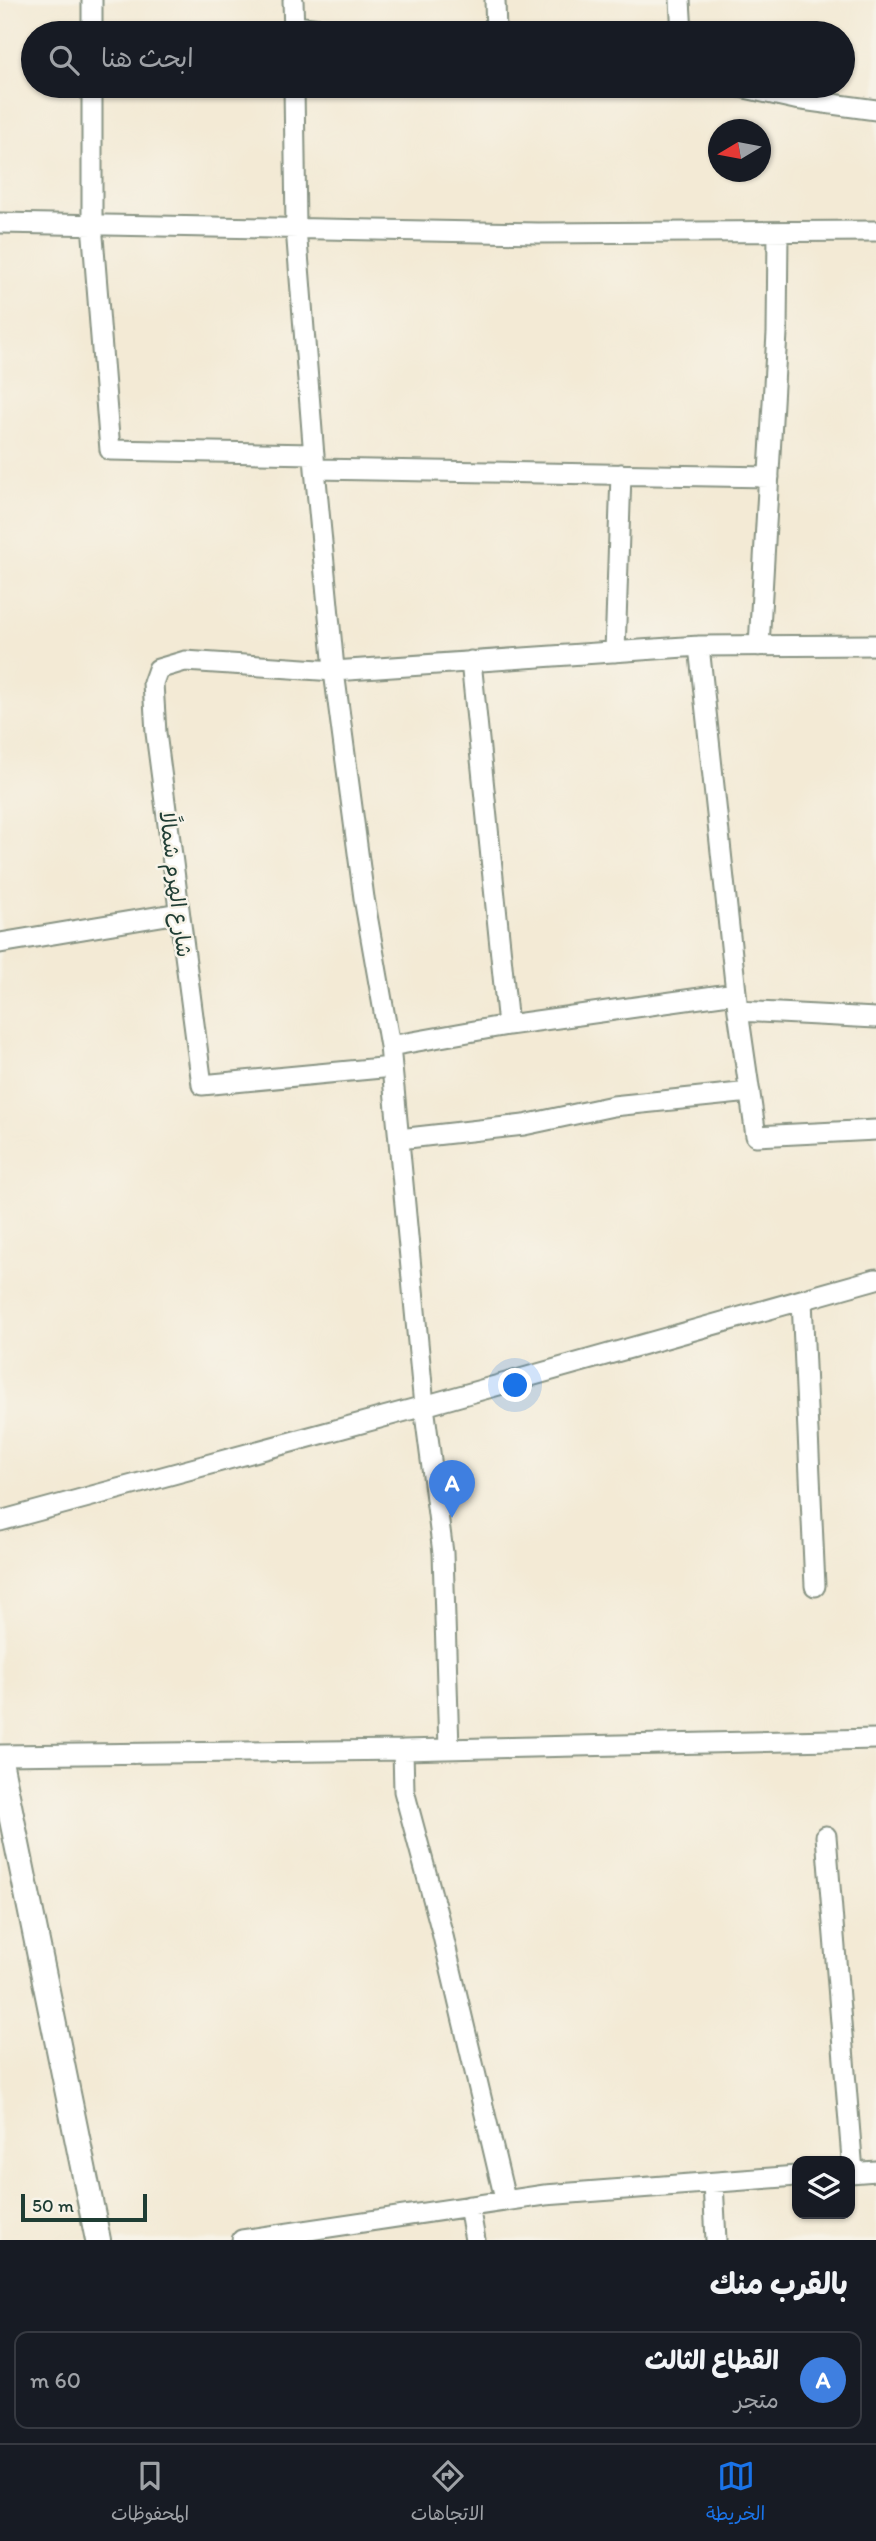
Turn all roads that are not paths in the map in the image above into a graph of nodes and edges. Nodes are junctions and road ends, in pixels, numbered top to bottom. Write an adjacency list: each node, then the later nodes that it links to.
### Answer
1 (92, 0): 5 (street)
2 (293, 0): 6 (street)
3 (495, 0): 7 (street)
4 (680, 0): 8 (street)
5 (92, 21)
6 (294, 21)
7 (496, 21)
8 (681, 21)
9 (92, 98): 14 (street)
10 (294, 98): 15 (street)
11 (790, 98): 12 (street)
12 (876, 110)
13 (0, 223): 14 (street)
14 (92, 224): 15 (street); 18 (street)
15 (296, 228): 17 (street); 18 (street)
16 (876, 231): 17 (street)
17 (778, 232): 20 (street)
18 (314, 462): 19 (street); 26 (street)
19 (621, 474): 20 (street); 24 (street)
20 (769, 477): 23 (street)
21 (876, 645): 23 (street)
22 (699, 646): 23 (street); 24 (street); 29 (street)
23 (760, 646)
24 (615, 652): 25 (street)
25 (471, 661): 26 (street); 31 (street)
26 (334, 671): 27 (street, شارع الهرم شمالًا); 32 (street)
27 (179, 913): 28 (street); 33 (street, شارع الهرم شمالًا)
28 (0, 943)
29 (737, 1002): 30 (street); 31 (street); 34 (street)
30 (876, 1018)
31 (509, 1025): 32 (street)
32 (390, 1046): 33 (street)
33 (392, 1067): 36 (street)
34 (750, 1092): 35 (street); 36 (street)
35 (876, 1130)
36 (399, 1139): 39 (street)
37 (876, 1279): 38 (street)
38 (802, 1300): 39 (street); 41 (street)
39 (425, 1406): 40 (street); 43 (street)
40 (0, 1521)
41 (815, 1586)
42 (876, 1739): 43 (street)
43 (449, 1749): 44 (street)
44 (403, 1750): 45 (street); 53 (street)
45 (0, 1755)
46 (0, 1761): 55 (main road)
47 (826, 1836): 48 (street)
48 (850, 2156)
49 (876, 2171): 50 (street)
50 (855, 2173)
51 (792, 2176): 52 (street)
52 (713, 2183): 53 (street); 58 (street)
53 (505, 2200): 54 (street)
54 (469, 2206): 56 (street); 57 (street)
55 (98, 2240)
56 (242, 2240)
57 (475, 2240)
58 (716, 2240)

